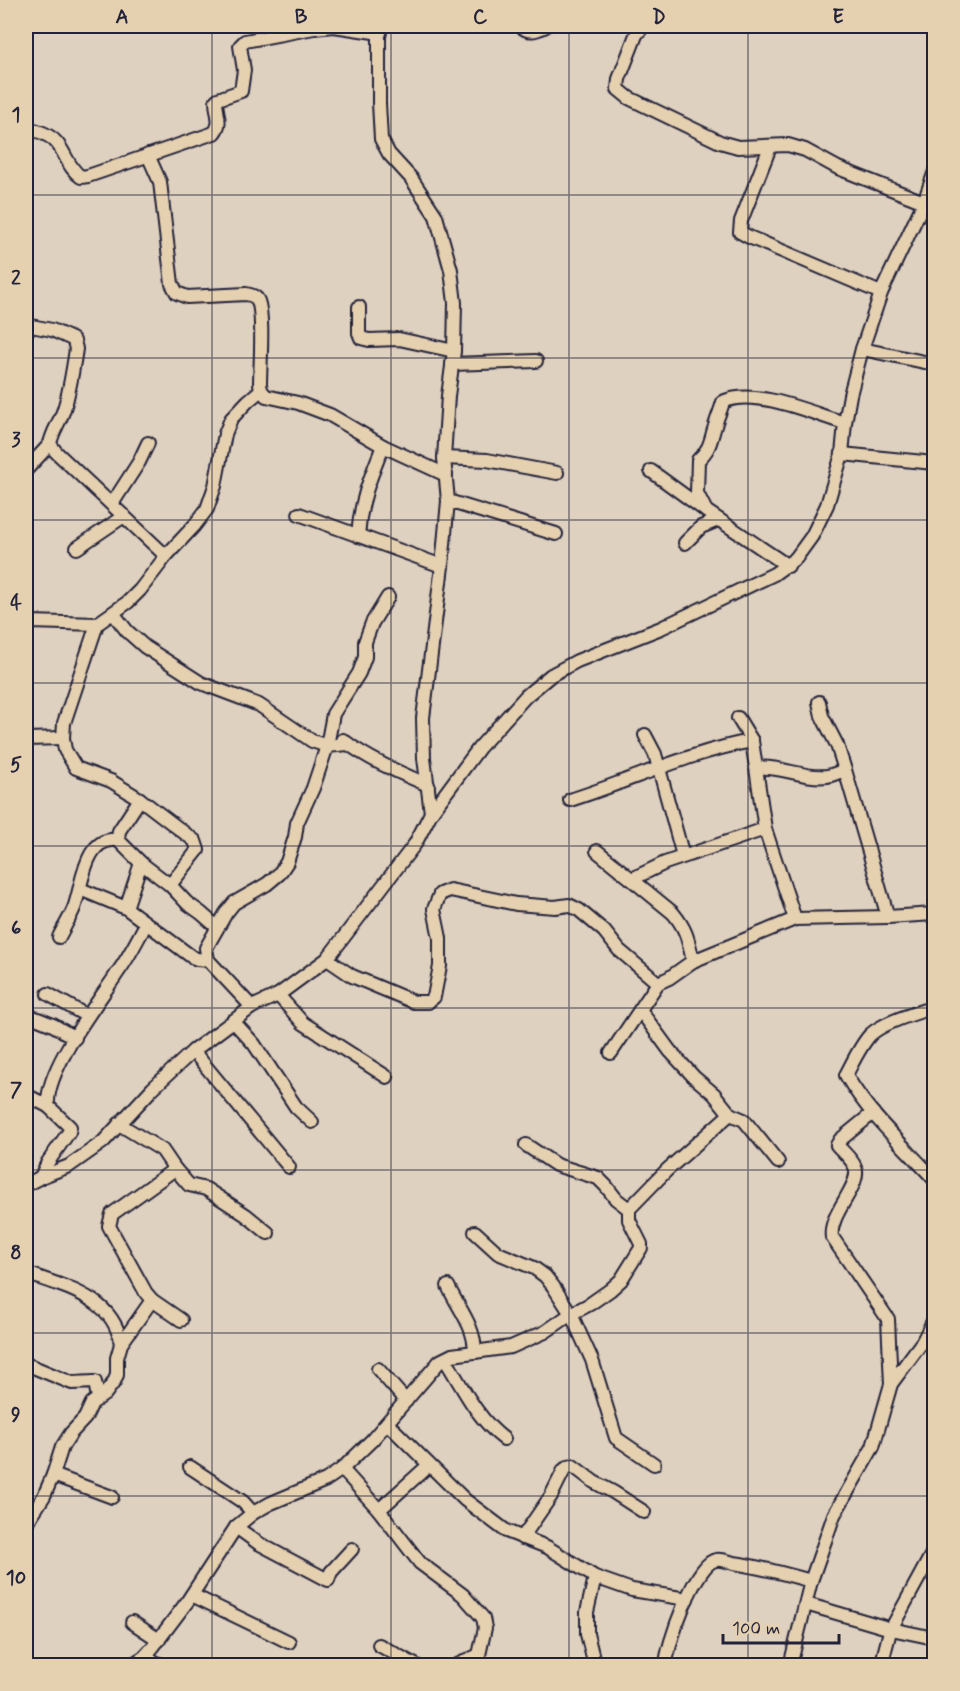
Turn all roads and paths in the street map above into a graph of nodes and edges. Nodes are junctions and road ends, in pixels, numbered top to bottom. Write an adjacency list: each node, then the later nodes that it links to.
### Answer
1 (521, 26): 2 (street)
2 (546, 26)
3 (639, 26): 6 (street)
4 (380, 29): 7 (street); 14 (street)
5 (26, 128): 7 (street)
6 (770, 147): 9 (street); 10 (street)
7 (148, 155): 18 (street)
8 (934, 174): 9 (street)
9 (924, 202): 10 (street)
10 (881, 292): 13 (street)
11 (359, 307): 14 (street)
12 (26, 325): 21 (street)
13 (862, 349): 17 (street); 19 (street)
14 (453, 351): 16 (street)
15 (536, 361): 16 (street)
16 (452, 364): 24 (street)
17 (934, 364)
18 (261, 390): 22 (street); 40 (street)
19 (844, 423): 23 (street); 32 (street)
20 (148, 443): 31 (street)
21 (50, 444): 26 (street); 31 (street)
22 (382, 446): 29 (street); 37 (street)
23 (842, 454): 25 (street); 42 (street)
24 (444, 458): 28 (street); 29 (street)
25 (934, 463)
26 (26, 470)
27 (651, 471): 32 (street)
28 (557, 473)
29 (446, 475): 30 (street)
30 (448, 501): 36 (street); 41 (street)
31 (112, 504): 34 (street)
32 (706, 511): 35 (street)
33 (299, 514): 37 (street)
34 (124, 516): 39 (street); 40 (street)
35 (718, 520): 38 (street); 42 (street)
36 (556, 534)
37 (358, 536): 41 (street)
38 (685, 543)
39 (77, 548)
40 (166, 556): 44 (street)
41 (442, 566): 59 (street)
42 (788, 566): 62 (street)
43 (388, 597): 49 (street)
44 (113, 614): 46 (street); 55 (street)
45 (26, 623): 46 (street)
46 (97, 624): 51 (street)
47 (819, 702): 58 (street)
48 (738, 718): 53 (street)
49 (330, 730): 54 (street); 55 (street)
50 (645, 735): 56 (street)
51 (63, 738): 52 (street); 60 (street)
52 (26, 739)
53 (752, 741): 56 (street); 57 (street)
54 (348, 744): 55 (street); 59 (street)
55 (327, 746): 76 (street)
56 (659, 767): 61 (street); 66 (street)
57 (757, 768): 58 (street); 63 (street)
58 (845, 770): 73 (street)
59 (428, 785): 62 (street)
60 (140, 799): 64 (street); 69 (street)
61 (570, 800)
62 (431, 813): 79 (street)
63 (765, 829): 66 (street); 74 (street)
64 (115, 838): 67 (street); 70 (street)
65 (597, 851): 68 (street)
66 (683, 856): 68 (street)
67 (141, 864): 69 (street); 71 (street)
68 (632, 879): 80 (street)
69 (170, 885): 76 (street)
70 (80, 889): 71 (street); 77 (street)
71 (126, 909): 75 (street)
72 (934, 914): 73 (street)
73 (888, 918): 74 (street)
74 (795, 919): 80 (street)
75 (146, 924): 78 (street); 87 (street)
76 (217, 927): 78 (street)
77 (59, 937)
78 (204, 958): 84 (street)
79 (327, 958): 81 (street); 83 (street)
80 (693, 961): 81 (street)
81 (658, 983): 86 (street)
82 (48, 994): 87 (street)
83 (278, 995): 84 (street); 93 (street)
84 (252, 1007): 89 (street)
85 (934, 1007): 96 (street)
86 (640, 1011): 92 (street); 97 (street)
87 (87, 1016): 90 (street)
88 (33, 1017): 90 (street)
89 (233, 1021): 91 (street); 98 (street)
90 (75, 1038): 95 (street)
91 (193, 1051): 99 (street); 102 (street)
92 (612, 1053)
93 (387, 1077)
94 (26, 1095): 95 (street)
95 (48, 1106): 104 (street)
96 (873, 1113): 105 (street); 121 (street)
97 (730, 1114): 101 (street); 107 (street)
98 (312, 1122)
99 (119, 1124): 103 (street); 104 (street)
100 (526, 1145): 107 (street)
101 (778, 1162)
102 (289, 1167)
103 (175, 1169): 109 (street); 112 (street)
104 (41, 1177): 106 (street)
105 (934, 1179)
106 (26, 1185)
107 (629, 1209): 113 (street)
108 (475, 1232): 113 (street)
109 (268, 1233)
110 (26, 1273): 116 (street)
111 (448, 1286): 117 (street)
112 (152, 1300): 115 (street); 116 (street)
113 (571, 1314): 117 (street); 126 (street)
114 (934, 1319): 121 (street)
115 (181, 1320)
116 (121, 1344): 122 (street)
117 (475, 1352): 118 (street)
118 (445, 1359): 123 (street); 125 (street)
119 (26, 1364): 122 (street)
120 (378, 1369): 123 (street)
121 (891, 1384): 143 (street)
122 (98, 1398): 130 (street)
123 (406, 1401): 124 (street)
124 (387, 1423): 127 (street); 129 (street)
125 (504, 1439)
126 (654, 1464)
127 (429, 1465): 132 (street); 137 (street)
128 (190, 1467): 134 (street)
129 (342, 1469): 132 (street); 134 (street)
130 (53, 1475): 131 (street); 135 (street)
131 (112, 1497)
132 (379, 1510): 154 (street)
133 (644, 1512): 137 (street)
134 (253, 1513): 136 (street)
135 (26, 1524)
136 (236, 1527): 138 (street); 144 (street)
137 (522, 1538): 142 (street)
138 (352, 1548)
139 (934, 1550): 148 (street)
140 (26, 1560): 141 (street)
141 (26, 1577)
142 (595, 1577): 145 (street); 159 (street)
143 (811, 1581): 145 (street); 146 (street)
144 (192, 1595): 150 (street); 151 (street)
145 (687, 1599): 160 (street)
146 (806, 1604): 148 (street); 161 (street)
147 (132, 1622): 150 (street)
148 (891, 1629): 149 (street); 162 (street)
149 (934, 1638)
150 (159, 1640): 153 (street)
151 (289, 1642)
152 (379, 1645): 157 (street)
153 (144, 1657): 155 (street); 156 (street)
154 (480, 1660): 158 (street)
155 (130, 1665)
156 (164, 1665)
157 (417, 1665)
158 (455, 1665)
159 (595, 1665)
160 (666, 1665)
161 (790, 1665)
162 (881, 1665)

